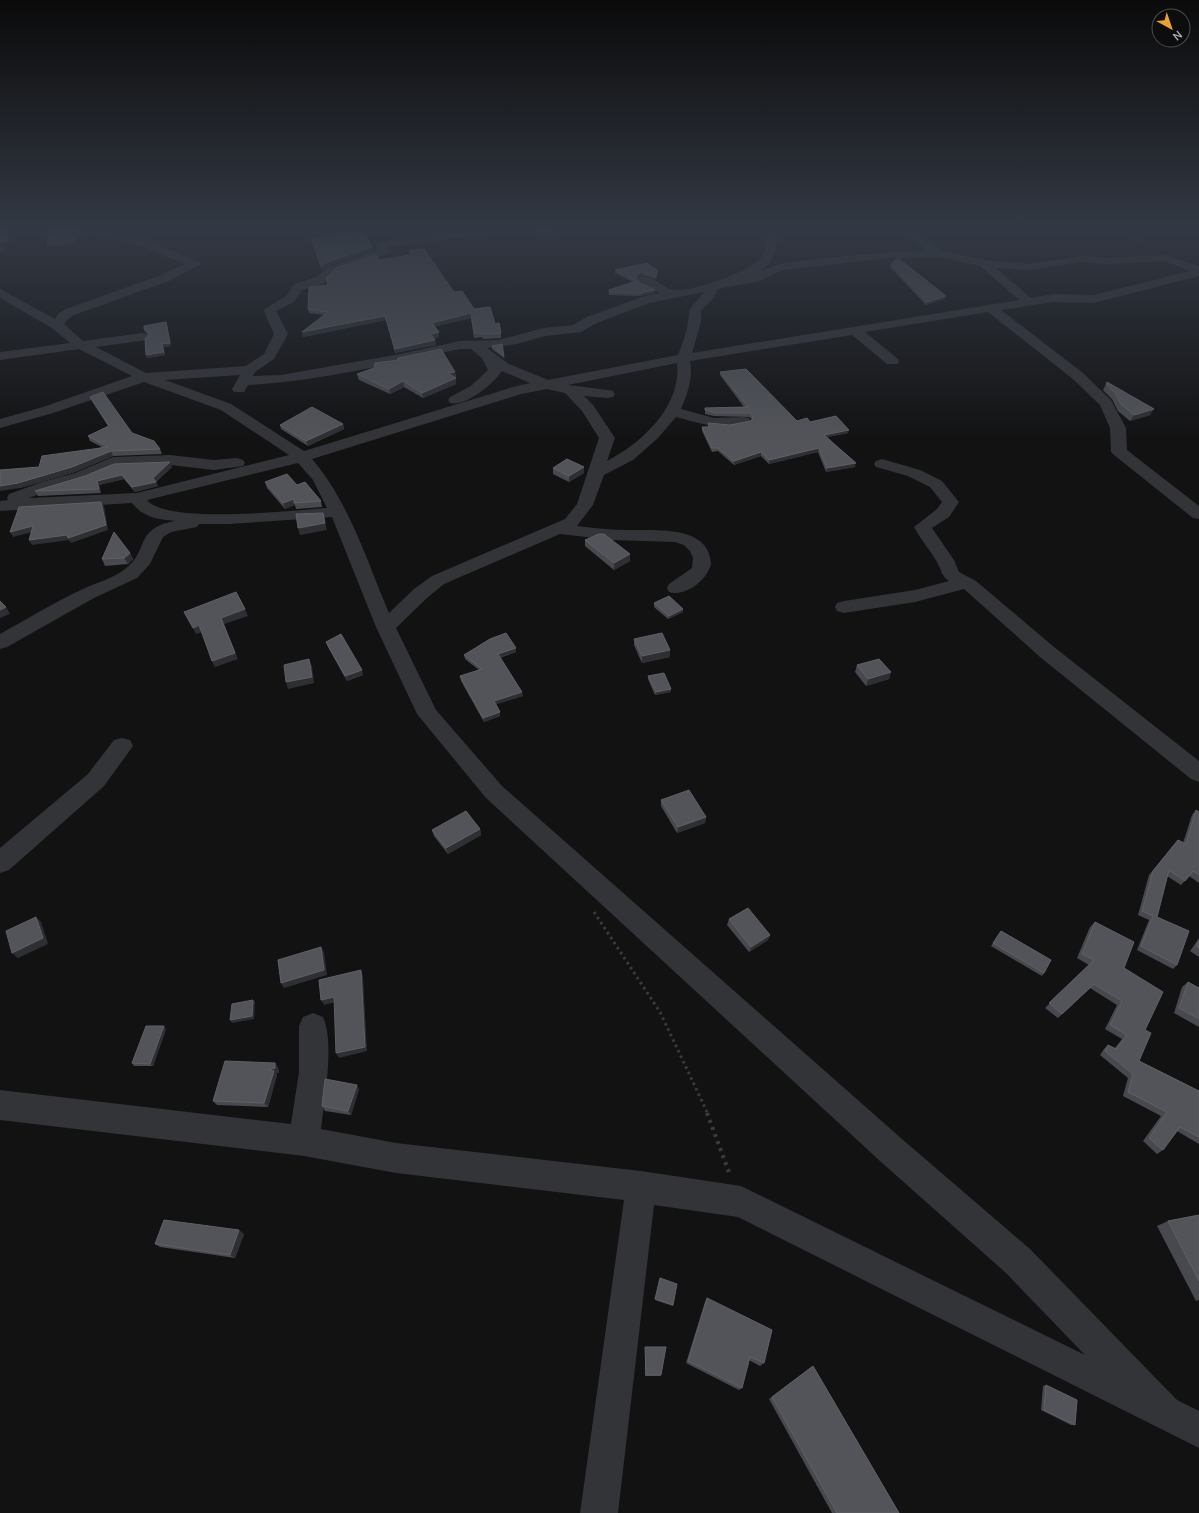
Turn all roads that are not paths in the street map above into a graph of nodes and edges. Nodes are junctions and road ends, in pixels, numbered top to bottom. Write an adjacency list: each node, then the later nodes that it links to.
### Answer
1 (11, 299): 12 (street)
2 (106, 299): 12 (street)
3 (290, 299): 21 (street)
4 (653, 299): 16 (street)
5 (706, 299): 19 (street)
6 (1024, 299): 10 (street)
7 (1050, 299): 10 (street)
8 (1078, 299): 9 (street)
9 (1095, 299)
10 (1028, 302): 11 (street)
11 (991, 308): 13 (street); 37 (street)
12 (56, 321): 15 (street)
13 (854, 330): 19 (street); 20 (street)
14 (142, 337): 15 (street)
15 (79, 344): 17 (street); 22 (street)
16 (475, 344): 18 (street); 21 (street)
17 (0, 356)
18 (488, 358): 23 (street); 30 (street)
19 (683, 358): 23 (street); 27 (street)
20 (892, 361)
21 (247, 375): 22 (street); 26 (street)
22 (144, 377): 26 (street); 29 (street)
23 (546, 384): 24 (street); 30 (street)
24 (571, 391): 25 (street); 33 (street)
25 (608, 394)
26 (226, 407): 31 (street)
27 (673, 411): 28 (street); 33 (street)
28 (744, 421)
29 (0, 424)
30 (408, 424): 31 (street)
31 (302, 457): 34 (street); 35 (street); 36 (street)
32 (882, 464): 40 (street)
33 (596, 472): 39 (street)
34 (138, 498): 35 (street); 38 (street)
35 (0, 505)
36 (338, 512): 38 (street); 43 (street)
37 (1199, 514)
38 (217, 518): 44 (street)
39 (561, 529): 41 (street); 43 (street)
40 (964, 583): 42 (street); 46 (street)
41 (676, 588)
42 (844, 607)
43 (386, 627): 52 (street)
44 (0, 642)
45 (122, 746): 47 (street)
46 (1199, 774)
47 (0, 863)
48 (313, 1026): 50 (street)
49 (0, 1104): 50 (street)
50 (304, 1142): 51 (street)
51 (641, 1188): 52 (street); 54 (street)
52 (1163, 1410): 53 (street)
53 (1199, 1430)
54 (599, 1513)

